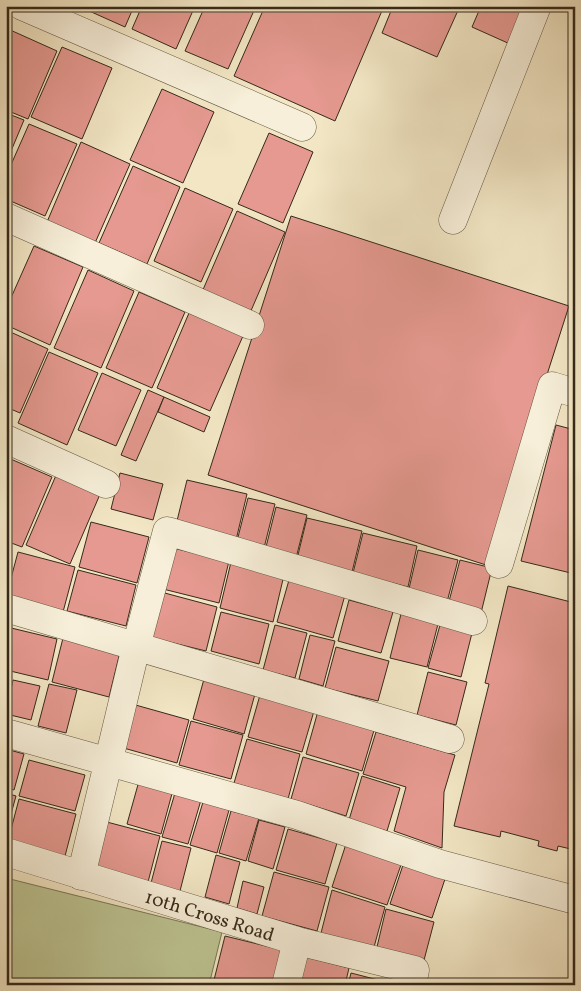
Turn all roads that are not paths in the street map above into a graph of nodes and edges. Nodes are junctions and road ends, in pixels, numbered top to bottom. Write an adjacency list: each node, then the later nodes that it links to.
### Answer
1 (22, 6): 3 (street)
2 (537, 6): 5 (street)
3 (302, 126)
4 (6, 217): 6 (street)
5 (453, 220)
6 (250, 325)
7 (575, 393): 10 (street)
8 (6, 439): 9 (street)
9 (106, 484)
10 (499, 564)
11 (6, 608): 13 (street)
12 (473, 621): 13 (street)
13 (136, 647): 15 (street); 16 (street)
14 (6, 733): 16 (street)
15 (450, 739)
16 (108, 762): 18 (street); 19 (street)
17 (6, 852): 18 (street, 10th Cross Road)
18 (81, 876): 20 (street, 10th Cross Road)
19 (575, 900)
20 (297, 941): 21 (street, 10th Cross Road); 22 (street)
21 (414, 977)
22 (286, 985)

